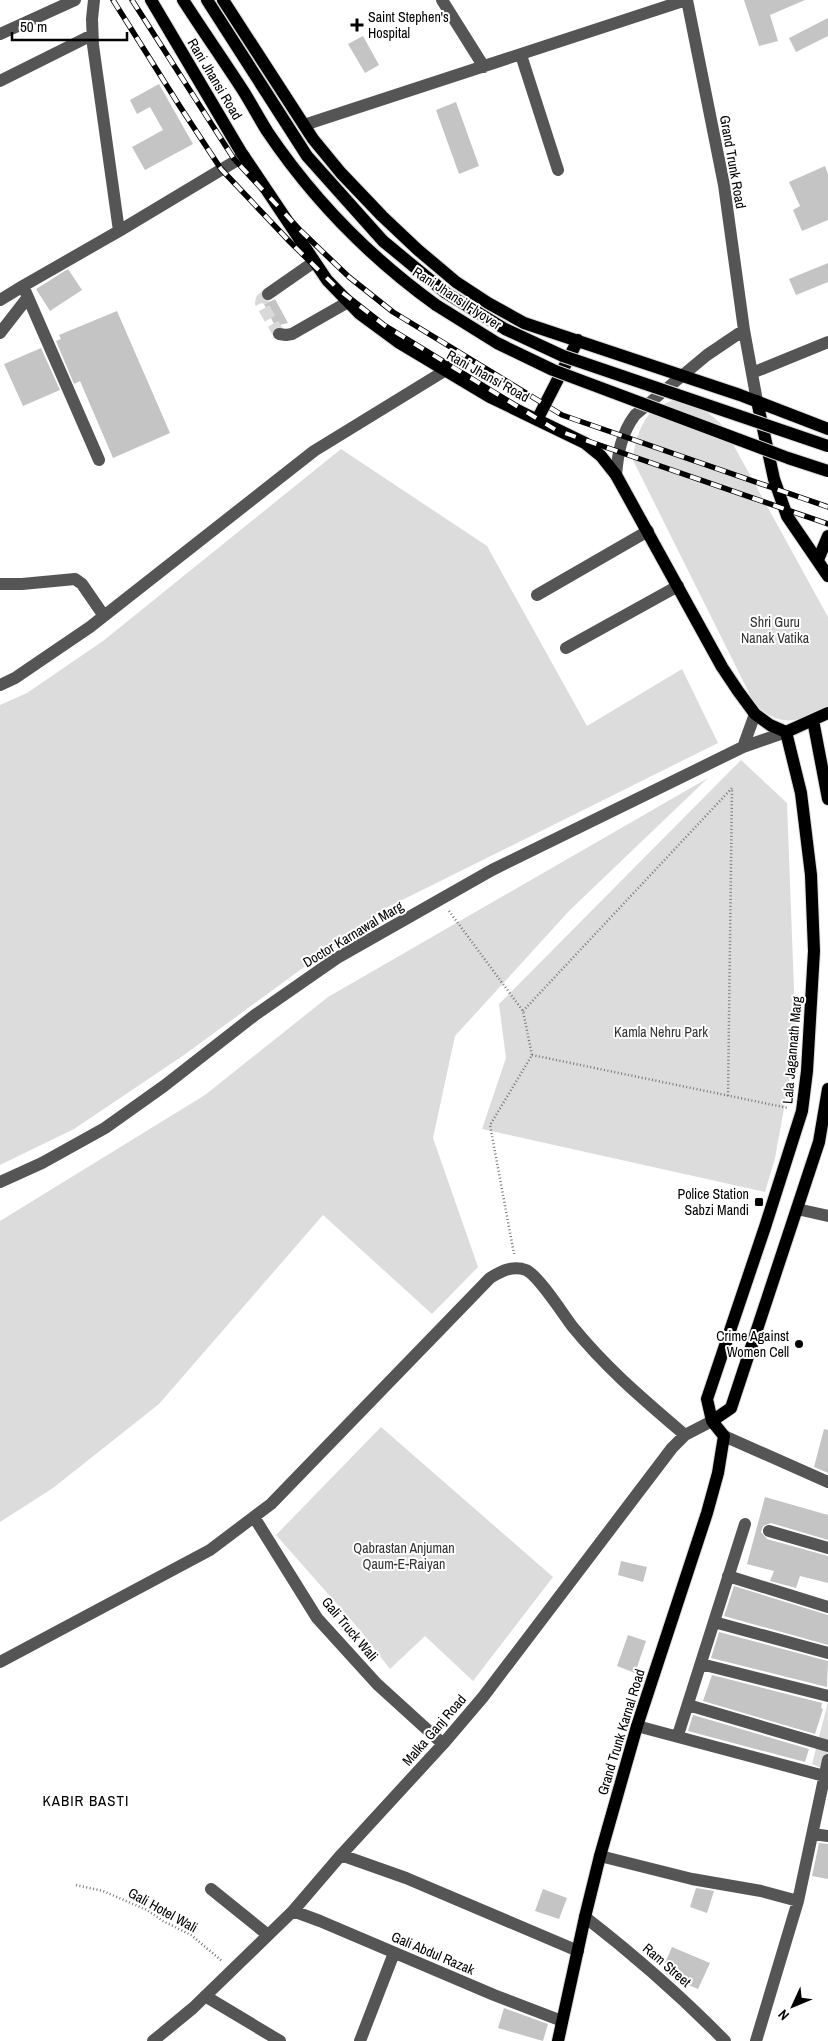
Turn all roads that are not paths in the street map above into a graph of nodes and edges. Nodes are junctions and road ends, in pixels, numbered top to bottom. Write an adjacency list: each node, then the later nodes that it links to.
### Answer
1 (75, 0): 9 (street)
2 (94, 0): 10 (street)
3 (150, 0): 15 (main road, Rani Jhansi Road)
4 (183, 0): 36 (main road, Rani Jhansi Flyover, bridge)
5 (207, 0): 34 (main road, Rani Jhansi Flyover, bridge)
6 (223, 0): 14 (main road)
7 (442, 0): 12 (street)
8 (686, 0): 11 (street); 23 (street, Grand Trunk Road)
9 (0, 34)
10 (92, 35): 13 (street); 17 (street)
11 (521, 55): 12 (street); 16 (street)
12 (484, 67): 14 (street)
13 (0, 81)
14 (304, 125): 26 (main road)
15 (244, 156): 17 (street); 18 (main road, Rani Jhansi Road)
16 (558, 170)
17 (119, 231): 19 (street)
18 (314, 262): 20 (street); 22 (main road, Rani Jhansi Road)
19 (25, 292): 21 (street); 24 (street); 35 (street)
20 (268, 294)
21 (0, 300)
22 (348, 302): 25 (street); 28 (main road, Rani Jhansi Road)
23 (744, 330): 29 (street, Grand Trunk Road); 30 (street)
24 (0, 334)
25 (280, 334)
26 (578, 340): 30 (main road); 32 (main road)
27 (828, 342): 29 (street)
28 (446, 370): 32 (main road, Rani Jhansi Road); 45 (street)
29 (752, 373): 31 (street, Grand Trunk Road)
30 (681, 375): 31 (main road); 37 (street)
31 (756, 401): 33 (main road); 40 (main road, Grand Trunk Road)
32 (537, 420): 37 (main road, Rani Jhansi Road)
33 (828, 428)
34 (828, 446)
35 (99, 460)
36 (828, 471)
37 (616, 475): 38 (main road, Rani Jhansi Road)
38 (648, 531): 43 (main road, Rani Jhansi Road); 44 (street)
39 (828, 536): 40 (main road)
40 (818, 560): 41 (main road, Grand Trunk Road)
41 (828, 576)
42 (0, 584): 45 (street)
43 (678, 586): 46 (street); 49 (main road, Rani Jhansi Road)
44 (537, 595)
45 (104, 616): 47 (street)
46 (566, 648)
47 (0, 685)
48 (828, 713): 50 (main road)
49 (755, 714): 51 (main road, Rani Jhansi Road); 52 (street)
50 (813, 720): 51 (main road); 53 (main road)
51 (786, 732): 52 (street, Doctor Karnawal Marg); 55 (main road, Lala Jagannath Marg)
52 (743, 747): 57 (street, Doctor Karnawal Marg)
53 (828, 799)
54 (827, 1095): 55 (main road); 56 (main road)
55 (802, 1105): 60 (main road, Lala Jagannath Marg)
56 (825, 1123): 58 (main road)
57 (0, 1182)
58 (797, 1208): 59 (street); 60 (main road)
59 (828, 1216)
60 (712, 1421): 61 (street, Malka Ganj Road); 62 (main road)
61 (685, 1435): 64 (street); 78 (street, Malka Ganj Road)
62 (724, 1436): 63 (street); 76 (main road, Grand Trunk Karnal Road)
63 (828, 1482)
64 (254, 1517): 72 (street); 78 (street, Gali Truck Wali)
65 (745, 1524): 68 (street)
66 (769, 1531): 67 (street)
67 (828, 1548)
68 (728, 1576): 69 (street); 70 (street)
69 (828, 1607)
70 (714, 1622): 71 (street); 73 (street)
71 (828, 1653)
72 (0, 1662)
73 (701, 1664): 74 (street); 75 (street)
74 (828, 1696)
75 (688, 1705): 77 (street); 79 (street)
76 (637, 1726): 77 (street); 85 (main road, Grand Trunk Karnal Road)
77 (678, 1735): 81 (street)
78 (443, 1744): 84 (street, Malka Ganj Road)
79 (828, 1746)
80 (828, 1760): 81 (street)
81 (826, 1777): 82 (street)
82 (813, 1834): 83 (street); 87 (street)
83 (828, 1836)
84 (341, 1855): 88 (street, Malka Ganj Road); 91 (street)
85 (600, 1856): 87 (street); 89 (main road, Grand Trunk Karnal Road)
86 (211, 1889): 90 (street)
87 (798, 1901): 100 (street)
88 (293, 1911): 90 (street, Malka Ganj Road); 92 (street, Gali Abdul Razak)
89 (585, 1917): 91 (main road, Grand Trunk Karnal Road); 99 (street, Ram Street)
90 (268, 1935): 93 (street, Malka Ganj Road)
91 (578, 1951): 94 (main road, Grand Trunk Karnal Road)
92 (394, 1952): 94 (street, Gali Abdul Razak); 97 (street)
93 (205, 1996): 95 (street, Malka Ganj Road); 96 (street)
94 (562, 2021): 98 (main road, Grand Trunk Karnal Road)
95 (153, 2041)
96 (280, 2041)
97 (360, 2041)
98 (558, 2041)
99 (725, 2041)
100 (756, 2041)

